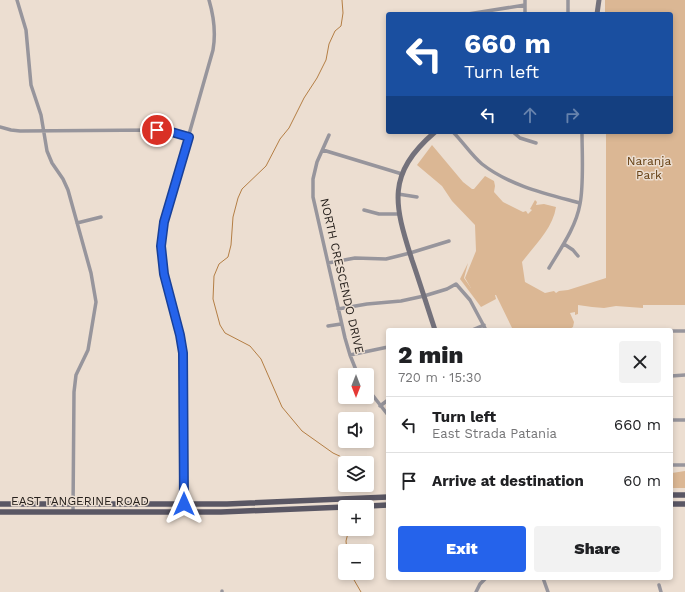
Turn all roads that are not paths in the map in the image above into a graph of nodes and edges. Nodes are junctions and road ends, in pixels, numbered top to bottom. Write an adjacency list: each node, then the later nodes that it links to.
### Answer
1 (17, 0): 12 (street)
2 (209, 0): 18 (street)
3 (525, 0): 6 (street)
4 (568, 0): 9 (street)
5 (599, 0): 10 (street)
6 (525, 5): 7 (street); 8 (street)
7 (481, 12)
8 (525, 12)
9 (568, 12)
10 (597, 12)
11 (0, 127): 12 (street)
12 (44, 131): 18 (street); 28 (street)
13 (432, 134): 21 (street)
14 (455, 134): 24 (street)
15 (515, 134): 19 (street)
16 (582, 134): 24 (street)
17 (329, 135): 20 (street, NORTH CRESCENDO DRIVE)
18 (189, 137): 63 (street)
19 (536, 143)
20 (323, 150): 21 (street); 33 (street, NORTH CRESCENDO DRIVE)
21 (402, 174): 22 (street)
22 (398, 194): 23 (street); 26 (street)
23 (417, 197)
24 (580, 203): 30 (street)
25 (364, 210): 26 (street)
26 (399, 214): 31 (street)
27 (101, 217): 28 (street)
28 (78, 223): 62 (street)
29 (449, 240): 31 (street)
30 (564, 244): 32 (street); 34 (street)
31 (410, 253): 33 (street); 35 (street)
32 (578, 256)
33 (328, 263): 36 (street, NORTH CRESCENDO DRIVE)
34 (549, 268)
35 (424, 296): 36 (street); 38 (street); 40 (street)
36 (338, 309): 37 (street, NORTH CRESCENDO DRIVE)
37 (342, 324): 39 (street); 46 (street, NORTH CRESCENDO DRIVE)
38 (484, 325): 41 (street); 42 (street)
39 (328, 326)
40 (434, 328)
41 (477, 328)
42 (485, 328)
43 (673, 331): 44 (street)
44 (685, 331)
45 (386, 347): 46 (street)
46 (350, 355): 47 (street, NORTH CRESCENDO DRIVE)
47 (355, 368)
48 (673, 376): 49 (street)
49 (685, 376)
50 (374, 398): 52 (street)
51 (386, 402): 52 (street)
52 (380, 406): 53 (street)
53 (386, 414)
54 (673, 420): 55 (street)
55 (685, 420)
56 (673, 465): 57 (street)
57 (685, 465)
58 (685, 495): 59 (main road)
59 (673, 496)
60 (386, 497): 63 (main road, EAST TANGERINE ROAD)
61 (0, 504): 62 (main road, EAST TANGERINE ROAD)
62 (74, 504): 63 (main road, EAST TANGERINE ROAD); 70 (street)
63 (184, 504): 71 (street)
64 (673, 504): 65 (main road)
65 (685, 504)
66 (386, 505): 67 (main road)
67 (374, 506)
68 (338, 507): 71 (main road, EAST TANGERINE ROAD)
69 (0, 512): 70 (main road, EAST TANGERINE ROAD)
70 (74, 512): 71 (main road, EAST TANGERINE ROAD)
71 (184, 513)
72 (484, 580): 75 (street)
73 (544, 580): 76 (street)
74 (659, 585): 77 (street)
75 (476, 592)
76 (548, 592)
77 (661, 592)

